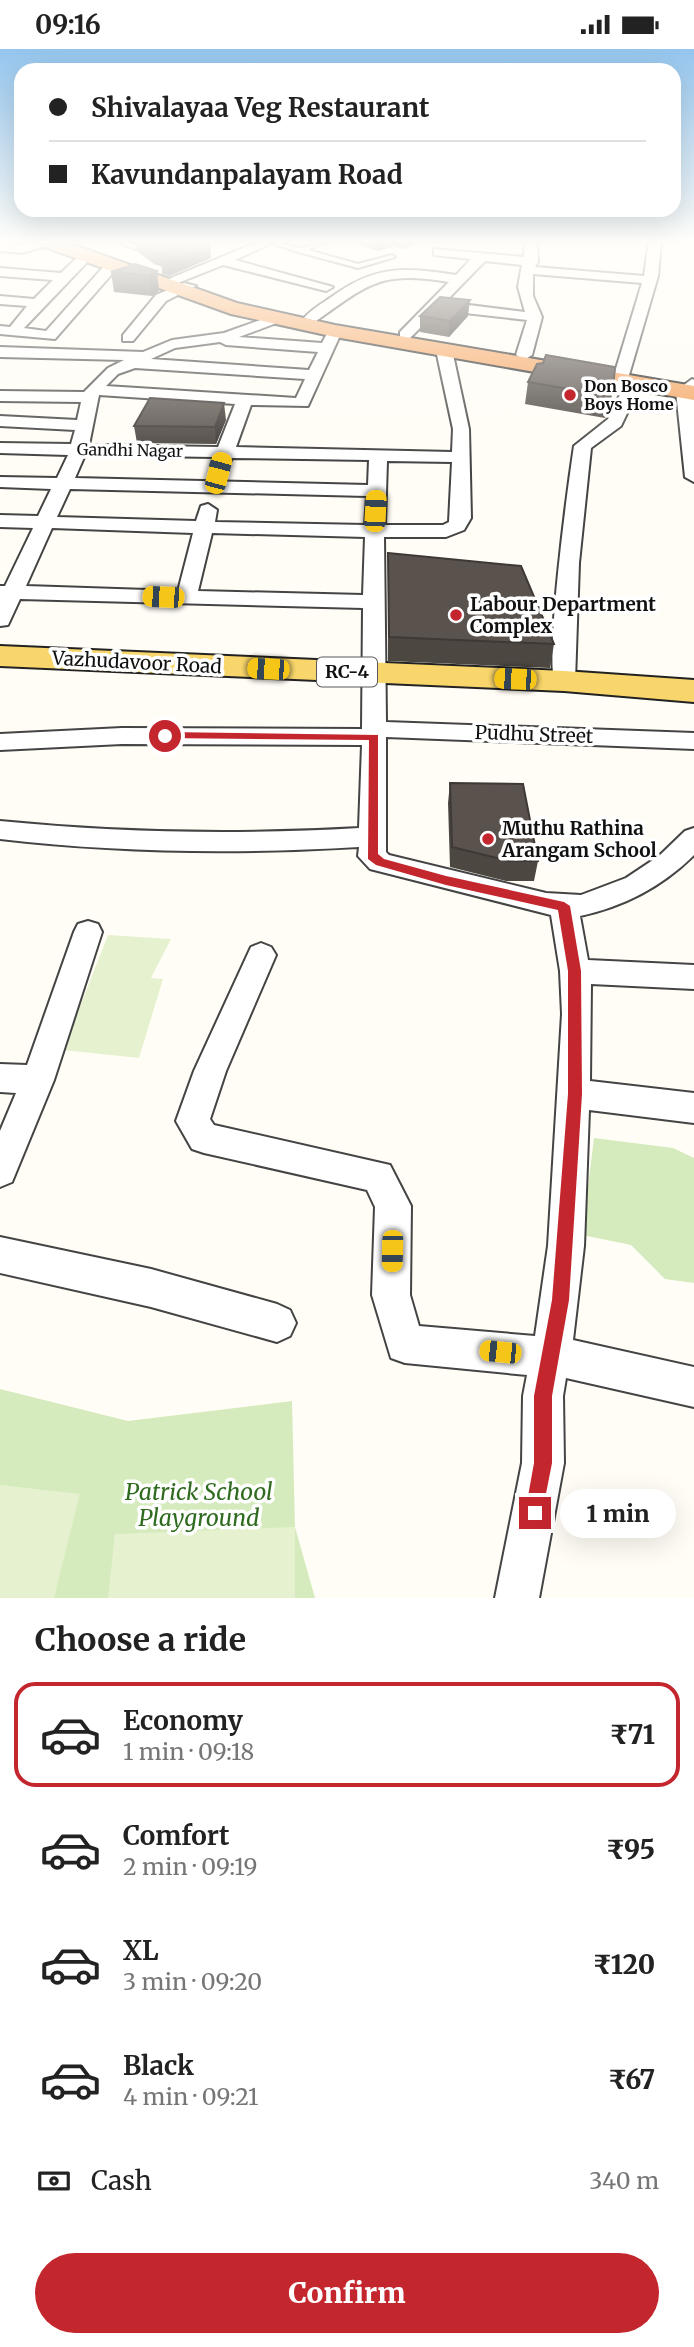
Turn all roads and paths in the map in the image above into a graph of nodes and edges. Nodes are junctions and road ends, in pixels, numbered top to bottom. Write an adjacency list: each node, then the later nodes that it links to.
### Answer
1 (26, 313): 14 (street)
2 (70, 313): 14 (street)
3 (148, 313): 16 (street)
4 (263, 313): 12 (highway)
5 (290, 313): 13 (highway)
6 (319, 313): 13 (street)
7 (427, 313): 15 (street)
8 (504, 313): 11 (street)
9 (533, 313): 11 (street)
10 (642, 313): 24 (street)
11 (535, 317): 21 (street)
12 (277, 318): 17 (highway); 18 (street)
13 (312, 318): 15 (highway)
14 (7, 331)
15 (405, 335): 21 (highway)
16 (128, 338)
17 (330, 339): 18 (street); 19 (highway); 23 (street)
18 (203, 340): 22 (street)
19 (444, 350): 24 (highway); 35 (street)
20 (0, 352): 22 (street)
21 (524, 355): 24 (highway)
22 (137, 359): 23 (street); 26 (street)
23 (314, 375): 28 (street)
24 (628, 377): 25 (highway); 51 (street)
25 (691, 390): 36 (street)
26 (91, 393): 27 (street); 28 (street); 30 (street)
27 (0, 396)
28 (245, 399): 33 (street)
29 (0, 421): 30 (street)
30 (85, 425): 32 (street)
31 (0, 447): 32 (street, Gandhi Nagar)
32 (79, 449): 33 (street, Gandhi Nagar); 38 (street)
33 (224, 452): 34 (street, Gandhi Nagar); 39 (street)
34 (378, 455): 35 (street, Gandhi Nagar); 40 (street)
35 (461, 457): 44 (street)
36 (694, 477)
37 (0, 482): 38 (street)
38 (64, 485): 39 (street); 42 (street)
39 (214, 488): 40 (street); 43 (street)
40 (376, 491): 44 (street)
41 (0, 520): 42 (street)
42 (43, 523): 43 (street); 45 (street)
43 (204, 527): 44 (street); 46 (street)
44 (374, 531): 47 (street)
45 (7, 592): 46 (street); 48 (street)
46 (186, 598): 47 (street)
47 (373, 601): 50 (street)
48 (0, 619)
49 (0, 656): 50 (main road, Vazhudavoor Road / RC-4)
50 (376, 673): 51 (main road, Vazhudavoor Road / RC-4); 53 (street)
51 (564, 681): 52 (main road, Vazhudavoor Road / RC-4)
52 (694, 691)
53 (375, 733): 54 (street, Pudhu Street); 55 (street, Pudhu Street); 57 (street)
54 (694, 741)
55 (0, 742)
56 (0, 830): 57 (street)
57 (371, 837): 59 (street)
58 (694, 838): 59 (street)
59 (564, 906): 62 (street)
60 (88, 932): 65 (street)
61 (261, 955): 71 (street)
62 (575, 971): 63 (street); 66 (street)
63 (694, 977)
64 (0, 1077): 65 (street)
65 (38, 1080): 68 (street)
66 (575, 1094): 67 (street); 71 (street)
67 (694, 1108)
68 (0, 1171)
69 (0, 1255): 70 (street)
70 (277, 1323)
71 (551, 1358): 72 (street); 73 (street)
72 (694, 1387)
73 (517, 1598)

